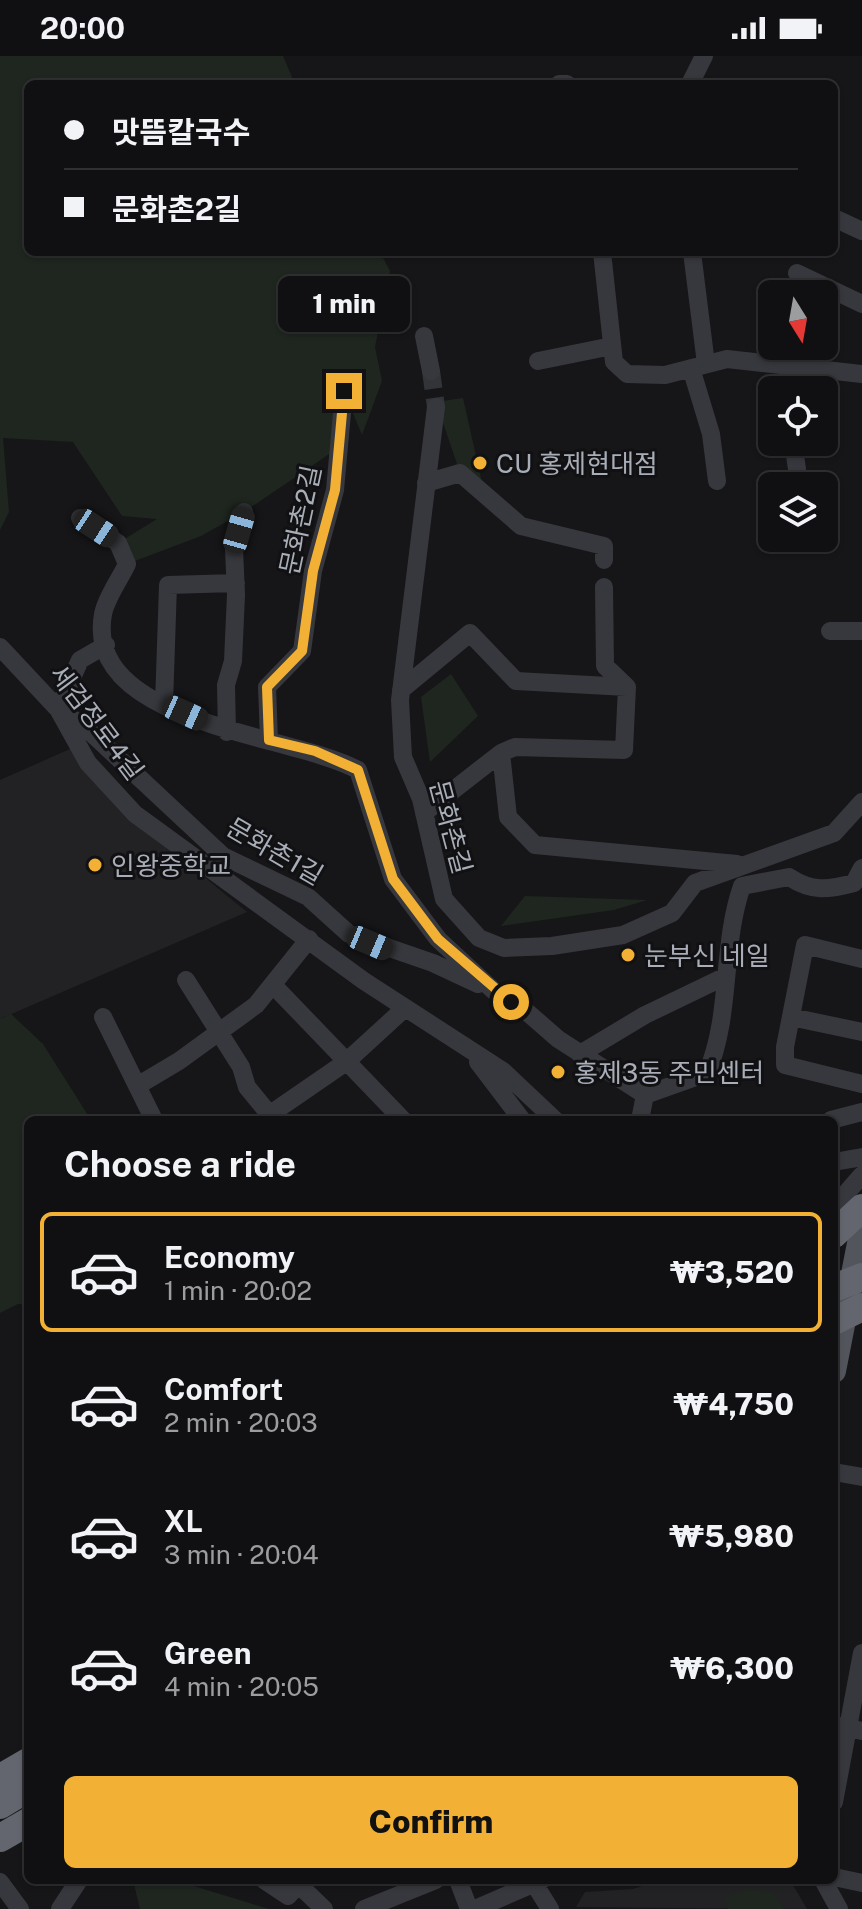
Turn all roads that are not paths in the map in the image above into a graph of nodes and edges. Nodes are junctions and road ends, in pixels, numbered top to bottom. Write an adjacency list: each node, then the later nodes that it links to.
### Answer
1 (704, 56): 2 (street)
2 (692, 80)
3 (838, 220): 4 (street)
4 (862, 231)
5 (602, 256): 10 (street)
6 (692, 256): 12 (street)
7 (797, 273): 8 (street)
8 (862, 304)
9 (424, 336): 14 (street)
10 (612, 346): 11 (street); 12 (street)
11 (538, 361)
12 (698, 366): 13 (street); 21 (street)
13 (788, 366): 15 (street); 16 (street)
14 (431, 371)
15 (862, 374)
16 (788, 376)
17 (344, 391): 37 (street, 문화촌2길)
18 (438, 418): 22 (street, 문화촌길)
19 (795, 456): 20 (street)
20 (797, 469)
21 (717, 481)
22 (426, 483): 25 (street); 33 (street, 문화촌길)
23 (244, 512): 26 (street)
24 (80, 518): 30 (street)
25 (604, 560)
26 (236, 583): 34 (street); 36 (street)
27 (604, 587): 32 (street)
28 (830, 631): 29 (street)
29 (862, 631)
30 (106, 645): 34 (street); 35 (street)
31 (0, 647): 35 (street, 세검정로4길)
32 (627, 687): 33 (street); 38 (street)
33 (401, 690): 40 (street, 문화촌길)
34 (164, 704): 36 (street)
35 (58, 709): 43 (street, 세검정로4길); 48 (street, 문화촌1길)
36 (227, 732): 37 (street)
37 (269, 740): 48 (street)
38 (501, 753): 40 (street); 41 (street)
39 (862, 802): 41 (street, 문화촌길)
40 (424, 813): 41 (street, 문화촌길)
41 (739, 864)
42 (862, 868): 45 (street)
43 (309, 939): 47 (street); 49 (street, 세검정로4길)
44 (862, 959): 51 (street)
45 (726, 976): 55 (street); 59 (street)
46 (186, 980): 52 (street)
47 (274, 986): 52 (street); 56 (street)
48 (495, 992): 55 (street)
49 (405, 1008): 54 (street, 세검정로4길); 56 (street)
50 (103, 1017): 58 (street)
51 (791, 1017): 53 (street); 57 (street)
52 (218, 1031): 58 (street); 62 (street)
53 (862, 1032)
54 (464, 1046): 65 (street); 66 (street, 세검정로4길)
55 (580, 1054): 59 (street)
56 (346, 1062): 63 (street); 64 (street)
57 (862, 1084)
58 (137, 1086): 61 (street)
59 (645, 1095): 67 (street)
60 (862, 1112): 68 (street)
61 (152, 1116)
62 (271, 1116)
63 (273, 1116)
64 (399, 1116)
65 (519, 1116)
66 (551, 1116)
67 (641, 1116)
68 (838, 1118)
69 (862, 1157): 70 (street)
70 (838, 1161)
71 (862, 1175): 72 (street)
72 (838, 1202)
73 (856, 1228): 80 (main road)
74 (862, 1277): 75 (highway, bridge)
75 (838, 1286)
76 (862, 1307): 77 (highway, bridge)
77 (838, 1319)
78 (862, 1330): 79 (highway)
79 (838, 1338)
80 (838, 1345)
81 (838, 1473): 82 (street)
82 (862, 1477)
83 (862, 1653): 84 (street)
84 (848, 1728): 87 (street)
85 (24, 1764): 86 (highway)
86 (0, 1778)
87 (838, 1781)
88 (24, 1787): 92 (main road)
89 (24, 1790): 90 (highway, bridge)
90 (0, 1805)
91 (24, 1824): 93 (highway)
92 (0, 1826)
93 (0, 1838)
94 (838, 1878): 95 (street)
95 (862, 1883)
96 (76, 1884): 108 (street)
97 (270, 1884): 98 (street)
98 (298, 1884)
99 (302, 1884): 109 (street)
100 (426, 1884): 110 (street)
101 (461, 1884): 106 (street)
102 (529, 1884): 106 (street)
103 (535, 1884): 111 (street)
104 (825, 1884): 112 (street)
105 (4, 1886): 107 (street)
106 (476, 1907)
107 (20, 1909)
108 (60, 1909)
109 (324, 1909)
110 (364, 1909)
111 (550, 1909)
112 (839, 1909)

